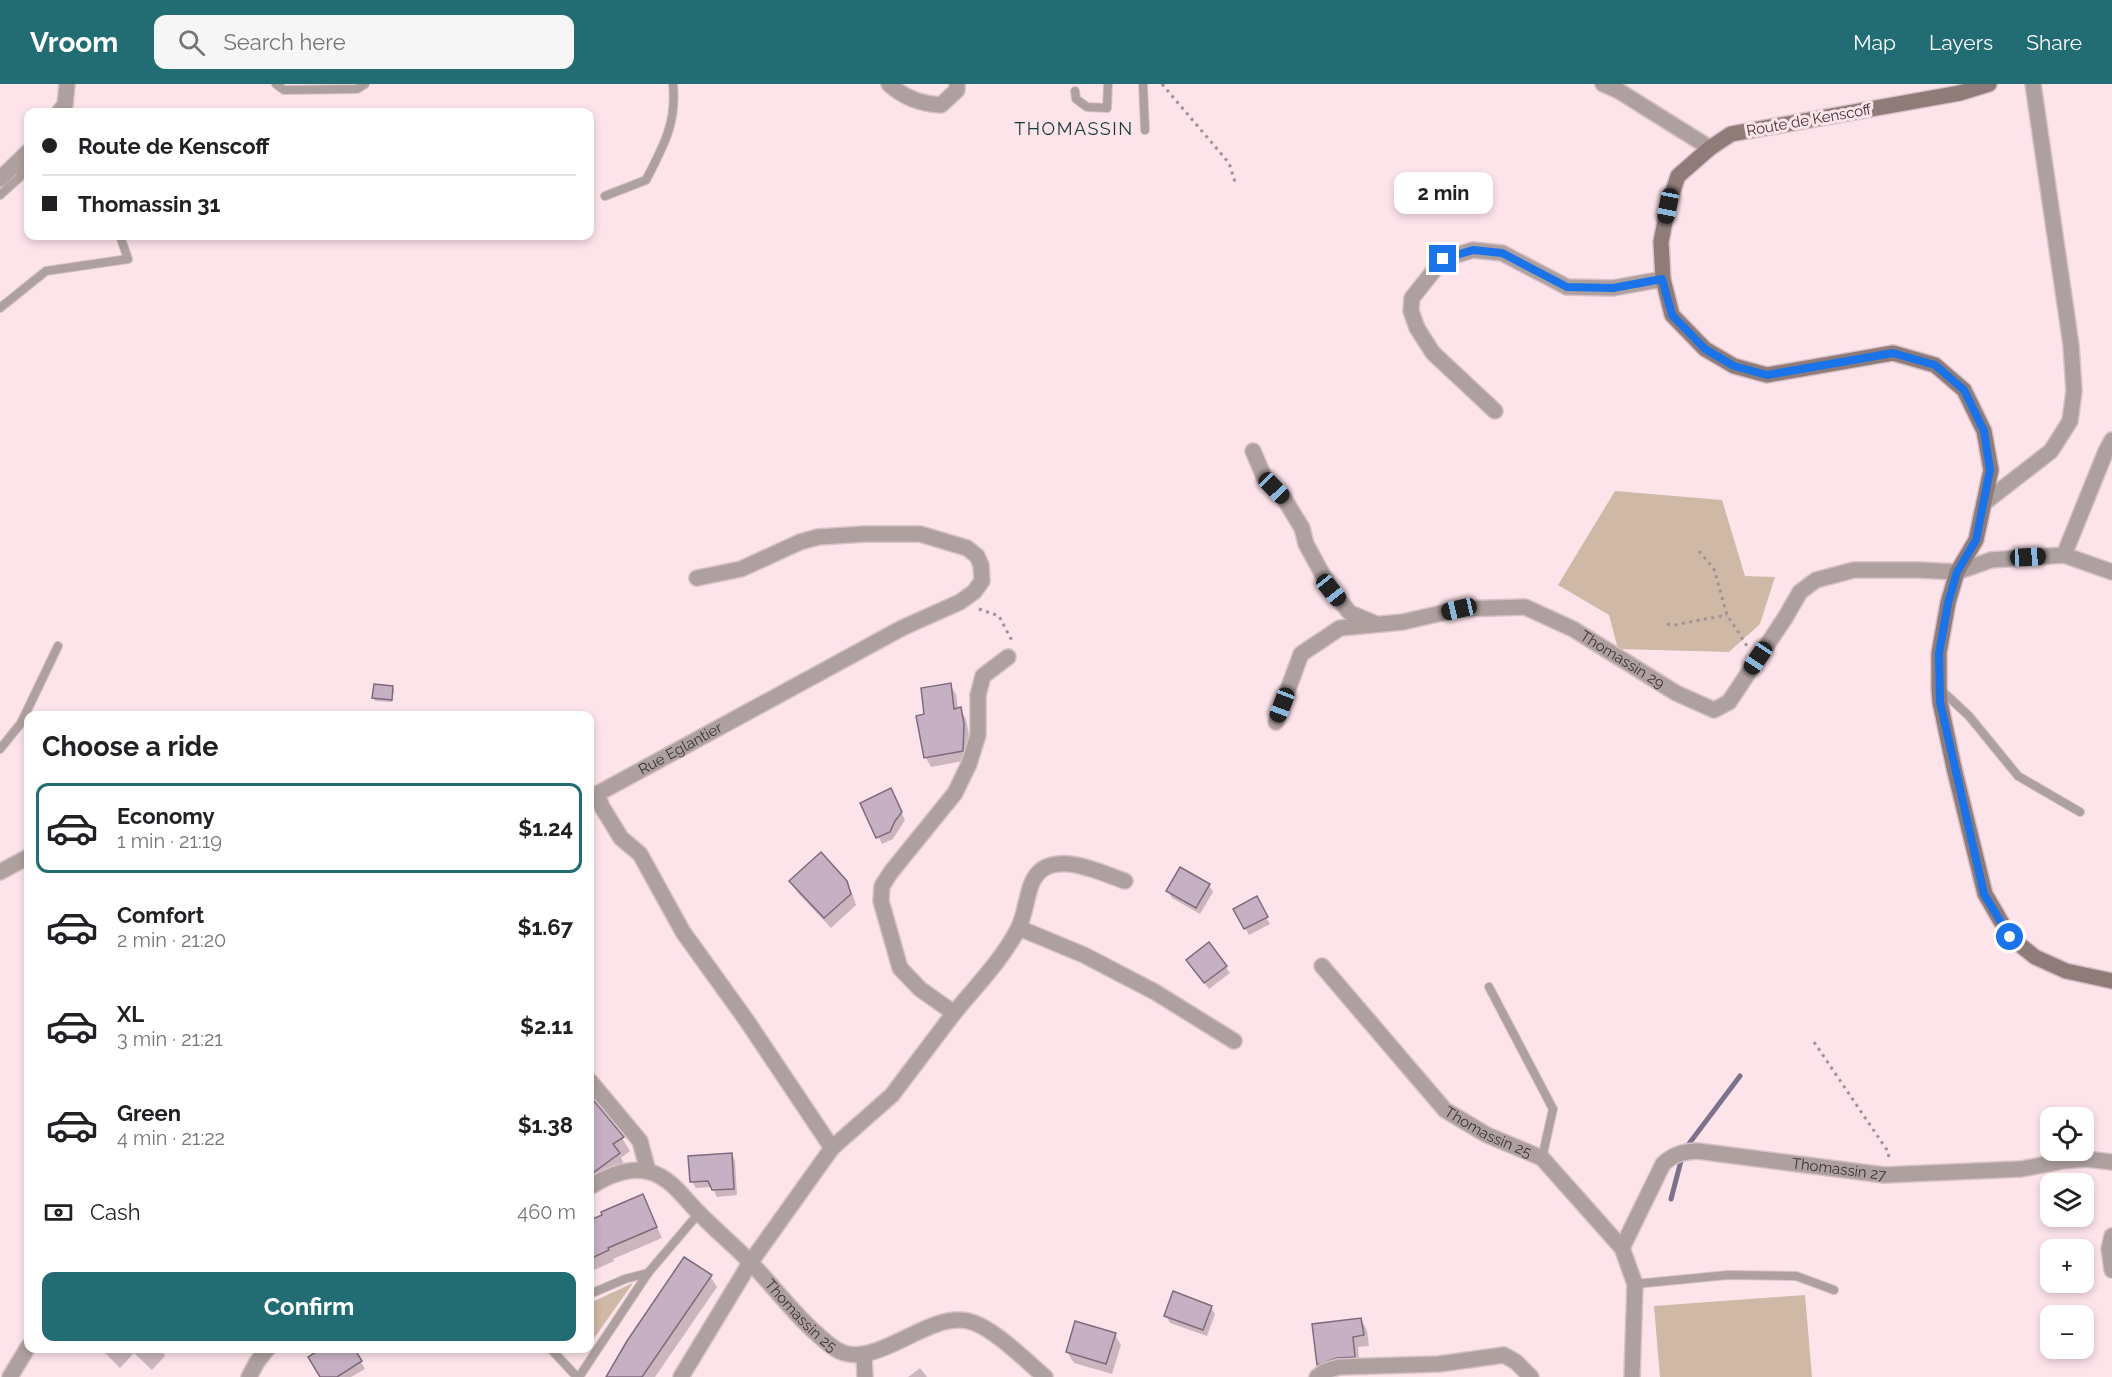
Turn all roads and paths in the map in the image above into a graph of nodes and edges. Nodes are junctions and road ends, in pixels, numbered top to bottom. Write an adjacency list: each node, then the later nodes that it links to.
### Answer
1 (67, 84): 14 (street)
2 (276, 84): 3 (lane)
3 (365, 84)
4 (673, 84): 22 (lane)
5 (889, 84): 6 (street)
6 (957, 84)
7 (1108, 84): 13 (lane)
8 (1143, 84): 15 (lane)
9 (1162, 84): 20 (path)
10 (1603, 84): 16 (street)
11 (1989, 84): 16 (main road, Route de Kenscoff)
12 (2033, 84): 29 (street)
13 (1075, 91)
14 (65, 108)
15 (1145, 130)
16 (1710, 148): 24 (main road, Route de Kenscoff)
17 (24, 157): 19 (street)
18 (24, 162): 21 (lane)
19 (0, 180)
20 (1236, 185)
21 (0, 195)
22 (605, 196)
23 (121, 240): 25 (lane)
24 (1662, 279): 26 (street); 29 (main road, Route de Kenscoff)
25 (0, 308)
26 (1495, 411)
27 (2112, 440): 31 (street)
28 (1253, 451): 37 (street)
29 (1984, 503): 32 (main road, Route de Kenscoff)
30 (1699, 551): 36 (path)
31 (2064, 555): 32 (street); 33 (street)
32 (1957, 572): 41 (street, Thomassin 29); 42 (main road, Route de Kenscoff)
33 (2112, 572)
34 (697, 578): 35 (street, Rue Eglantier)
35 (960, 602): 40 (path); 59 (street, Rue Eglantier)
36 (1727, 615): 38 (path); 41 (path)
37 (1377, 624): 41 (street, Thomassin 29); 45 (street, Thomassin 29)
38 (1666, 624)
39 (58, 646): 43 (lane)
40 (1008, 657): 55 (street)
41 (1758, 658)
42 (1940, 689): 47 (lane); 53 (main road, Route de Kenscoff)
43 (27, 711)
44 (24, 717): 46 (lane)
45 (1276, 722)
46 (0, 749)
47 (2080, 812)
48 (24, 859): 49 (street)
49 (0, 872)
50 (1125, 881): 51 (street)
51 (1019, 928): 55 (street); 56 (street)
52 (1322, 966): 60 (street, Thomassin 25)
53 (2112, 981)
54 (1489, 987): 60 (lane)
55 (954, 1013): 59 (street)
56 (1234, 1041)
57 (1814, 1042): 63 (path)
58 (594, 1086): 62 (street)
59 (832, 1148): 68 (street)
60 (1542, 1158): 67 (street, Thomassin 25)
61 (2112, 1162): 63 (street, Thomassin 27)
62 (648, 1171): 64 (street); 65 (street, Thomassin 25)
63 (1884, 1175): 67 (street, Thomassin 27)
64 (594, 1185)
65 (699, 1213): 68 (street, Thomassin 25); 70 (lane)
66 (2112, 1236): 69 (street)
67 (1622, 1248): 71 (street, Thomassin 25)
68 (750, 1263): 77 (street, Thomassin 25); 81 (street)
69 (2112, 1270)
70 (648, 1273): 73 (lane); 80 (lane)
71 (1635, 1284): 72 (lane); 86 (street, Thomassin 25)
72 (1834, 1290)
73 (594, 1292)
74 (24, 1353): 78 (street)
75 (264, 1353): 79 (street)
76 (555, 1353): 80 (lane)
77 (864, 1355): 82 (street); 83 (street)
78 (10, 1377)
79 (249, 1377)
80 (578, 1377)
81 (681, 1377)
82 (865, 1377)
83 (1045, 1377)
84 (1317, 1377): 85 (street)
85 (1531, 1377)
86 (1632, 1377)

